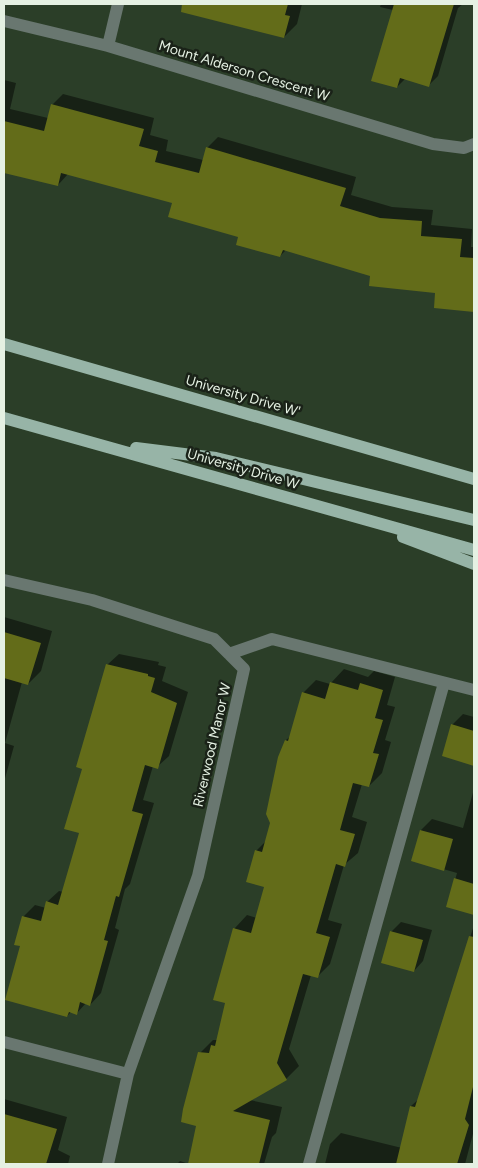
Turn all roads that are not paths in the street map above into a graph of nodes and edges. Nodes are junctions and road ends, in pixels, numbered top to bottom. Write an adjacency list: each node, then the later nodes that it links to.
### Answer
1 (118, 4): 3 (street)
2 (4, 21): 3 (street, Mount Alderson Crescent W)
3 (108, 46): 4 (street, Mount Alderson Crescent W)
4 (474, 144)
5 (4, 344): 8 (main road, University Drive W')
6 (4, 418): 7 (main road, University Drive W)
7 (94, 443): 9 (main road, University Drive W); 10 (main road)
8 (474, 479)
9 (311, 504): 11 (main road, University Drive W); 12 (main road)
10 (474, 520)
11 (474, 550)
12 (474, 564)
13 (4, 580): 14 (street, Riverwood Manor W)
14 (229, 654): 15 (street); 18 (street, Riverwood Manor W)
15 (444, 683): 16 (street); 20 (street)
16 (474, 690)
17 (4, 1042): 18 (street)
18 (128, 1074): 19 (street, Riverwood Manor W)
19 (108, 1164)
20 (309, 1164)

